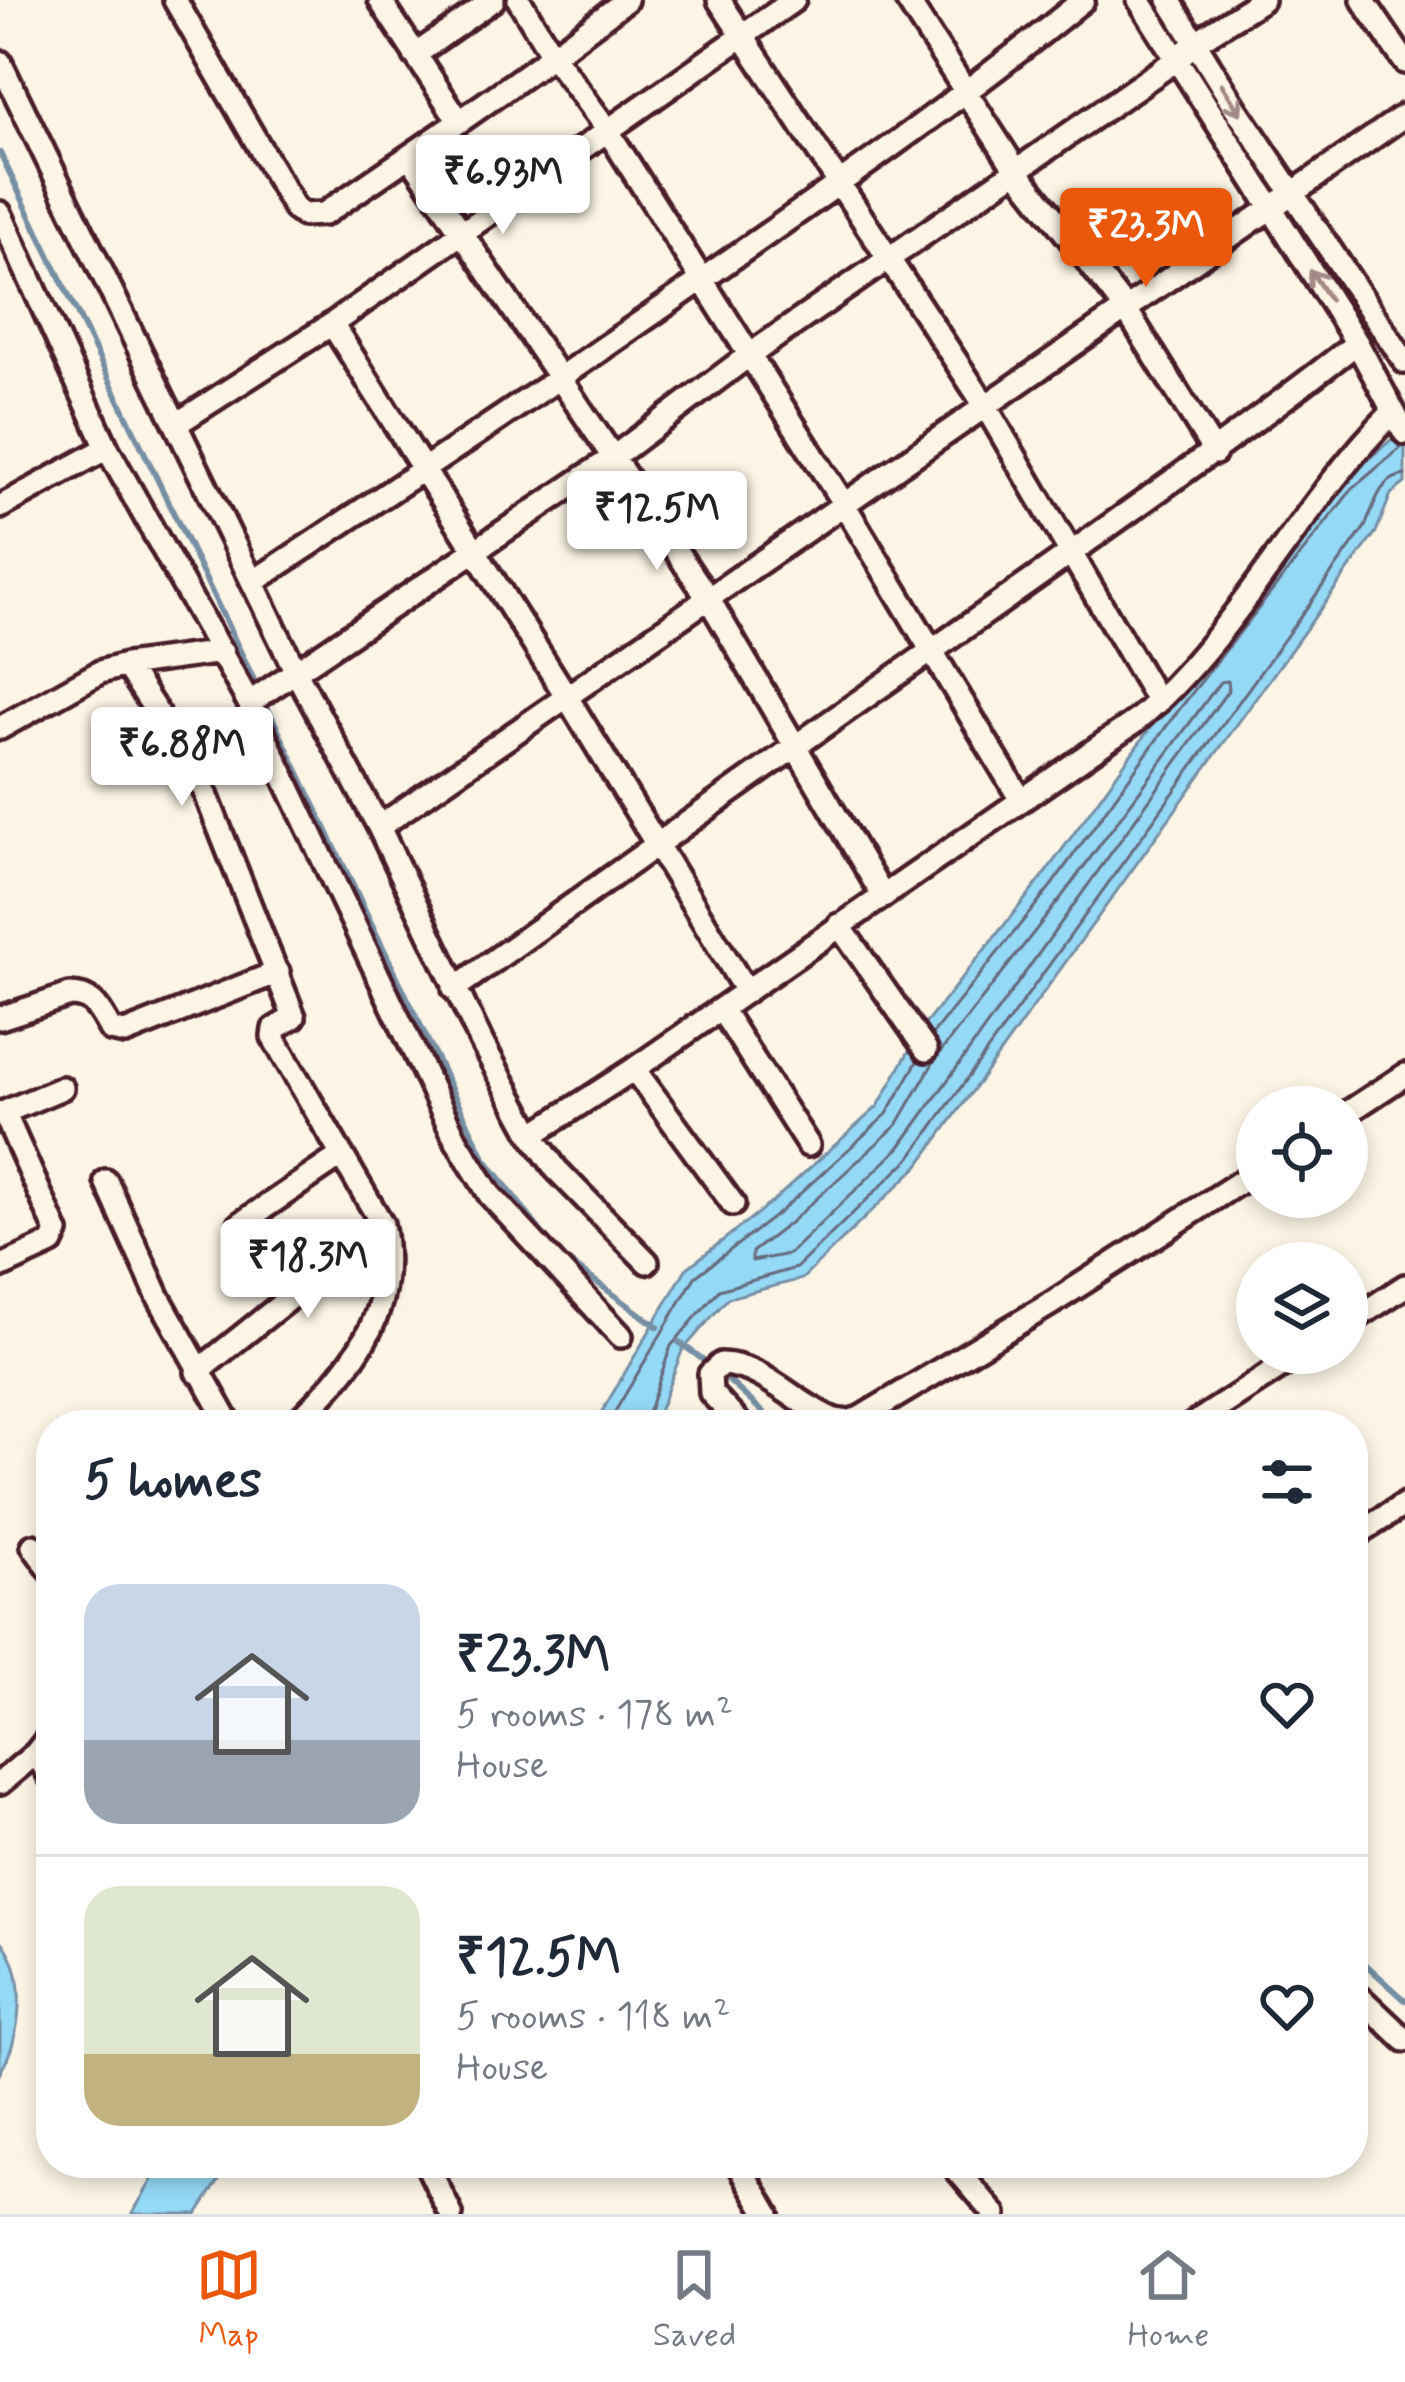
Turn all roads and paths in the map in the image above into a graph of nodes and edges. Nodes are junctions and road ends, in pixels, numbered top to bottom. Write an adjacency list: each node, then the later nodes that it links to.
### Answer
1 (380, 0): 16 (street)
2 (493, 0): 16 (street)
3 (519, 0): 17 (street)
4 (626, 0): 17 (street)
5 (719, 0): 14 (street)
6 (794, 0): 14 (street)
7 (907, 0): 21 (street)
8 (1083, 0): 21 (street)
9 (1139, 0): 18 (street)
10 (1169, 0): 15 (street)
11 (1262, 0): 15 (street)
12 (1363, 0): 20 (street)
13 (182, 3): 25 (street)
14 (742, 38): 24 (street); 27 (street)
15 (1196, 42): 18 (street); 28 (street, one-way to 28)
16 (415, 55): 23 (street)
17 (554, 56): 23 (street); 24 (street)
18 (1176, 60): 26 (street); 29 (street)
19 (0, 62): 41 (street)
20 (1405, 62)
21 (967, 94): 26 (street); 27 (street)
22 (1405, 115): 28 (street)
23 (459, 121): 25 (street)
24 (606, 128): 31 (street); 33 (street)
25 (410, 156): 31 (street)
26 (1016, 170): 32 (street); 34 (street)
27 (840, 184): 32 (street); 33 (street)
28 (1293, 195): 29 (street); 38 (street)
29 (1270, 210): 34 (street); 36 (street, one-way to 29)
30 (0, 212): 43 (street)
31 (461, 232): 35 (street); 39 (street)
32 (890, 261): 37 (street); 40 (street)
33 (701, 280): 37 (street); 39 (street)
34 (1127, 311): 40 (street); 44 (street)
35 (332, 324): 41 (street); 46 (street)
36 (1357, 343): 42 (street); 44 (street)
37 (748, 356): 45 (street); 47 (street)
38 (1405, 362)
39 (562, 378): 45 (street); 46 (street)
40 (986, 407): 47 (street); 50 (street)
41 (178, 423): 51 (street)
42 (1399, 423): 59 (street)
43 (107, 448): 48 (street); 54 (street)
44 (1215, 453): 50 (street)
45 (614, 457): 49 (street); 52 (street)
46 (424, 470): 49 (street); 51 (street)
47 (845, 506): 52 (street); 53 (street)
48 (0, 507)
49 (473, 550): 56 (street); 57 (street)
50 (1075, 554): 53 (street); 59 (street)
51 (254, 582): 56 (street)
52 (710, 601): 57 (street); 61 (street)
53 (932, 651): 61 (street); 62 (street)
54 (222, 652): 55 (street); 58 (street)
55 (126, 665): 60 (street); 67 (street)
56 (288, 679): 58 (street); 63 (street)
57 (567, 697): 63 (street); 64 (street)
58 (253, 700): 90 (street)
59 (1158, 702): 62 (street)
60 (0, 728)
61 (795, 747): 64 (street); 65 (street)
62 (1022, 800): 65 (street)
63 (379, 827): 68 (street)
64 (657, 845): 68 (street); 69 (street)
65 (883, 896): 66 (street)
66 (839, 925): 69 (street); 72 (street)
67 (278, 972): 71 (street); 80 (street)
68 (454, 989): 78 (street)
69 (746, 991): 70 (street)
70 (721, 1009): 73 (street); 79 (street)
71 (0, 1018)
72 (926, 1050)
73 (634, 1069): 78 (street); 83 (street)
74 (1405, 1075): 76 (street)
75 (62, 1088): 77 (street)
76 (1368, 1099)
77 (2, 1113): 87 (street)
78 (532, 1135): 86 (street)
79 (808, 1145)
80 (342, 1155): 84 (street); 85 (street)
81 (106, 1181): 91 (street)
82 (1236, 1185): 97 (street)
83 (733, 1204)
84 (240, 1224)
85 (382, 1224): 91 (street); 94 (street)
86 (647, 1262)
87 (0, 1267)
88 (1405, 1286): 89 (street)
89 (1368, 1310)
90 (621, 1336)
91 (197, 1372): 93 (street)
92 (1271, 1374): 98 (street)
93 (221, 1410)
94 (308, 1410)
95 (727, 1410): 96 (street)
96 (815, 1410)
97 (873, 1410)
98 (1215, 1410)
99 (1405, 1504): 100 (street)
100 (1368, 1528)
101 (33, 1546): 102 (street)
102 (36, 1550)
103 (35, 1754): 104 (street)
104 (0, 1784)
105 (1368, 2005): 106 (street)
106 (1405, 2040)
107 (433, 2178): 110 (street)
108 (747, 2178): 113 (street)
109 (965, 2178): 114 (street)
110 (440, 2192): 111 (street); 112 (street)
111 (423, 2214)
112 (451, 2214)
113 (768, 2214)
114 (995, 2214)

